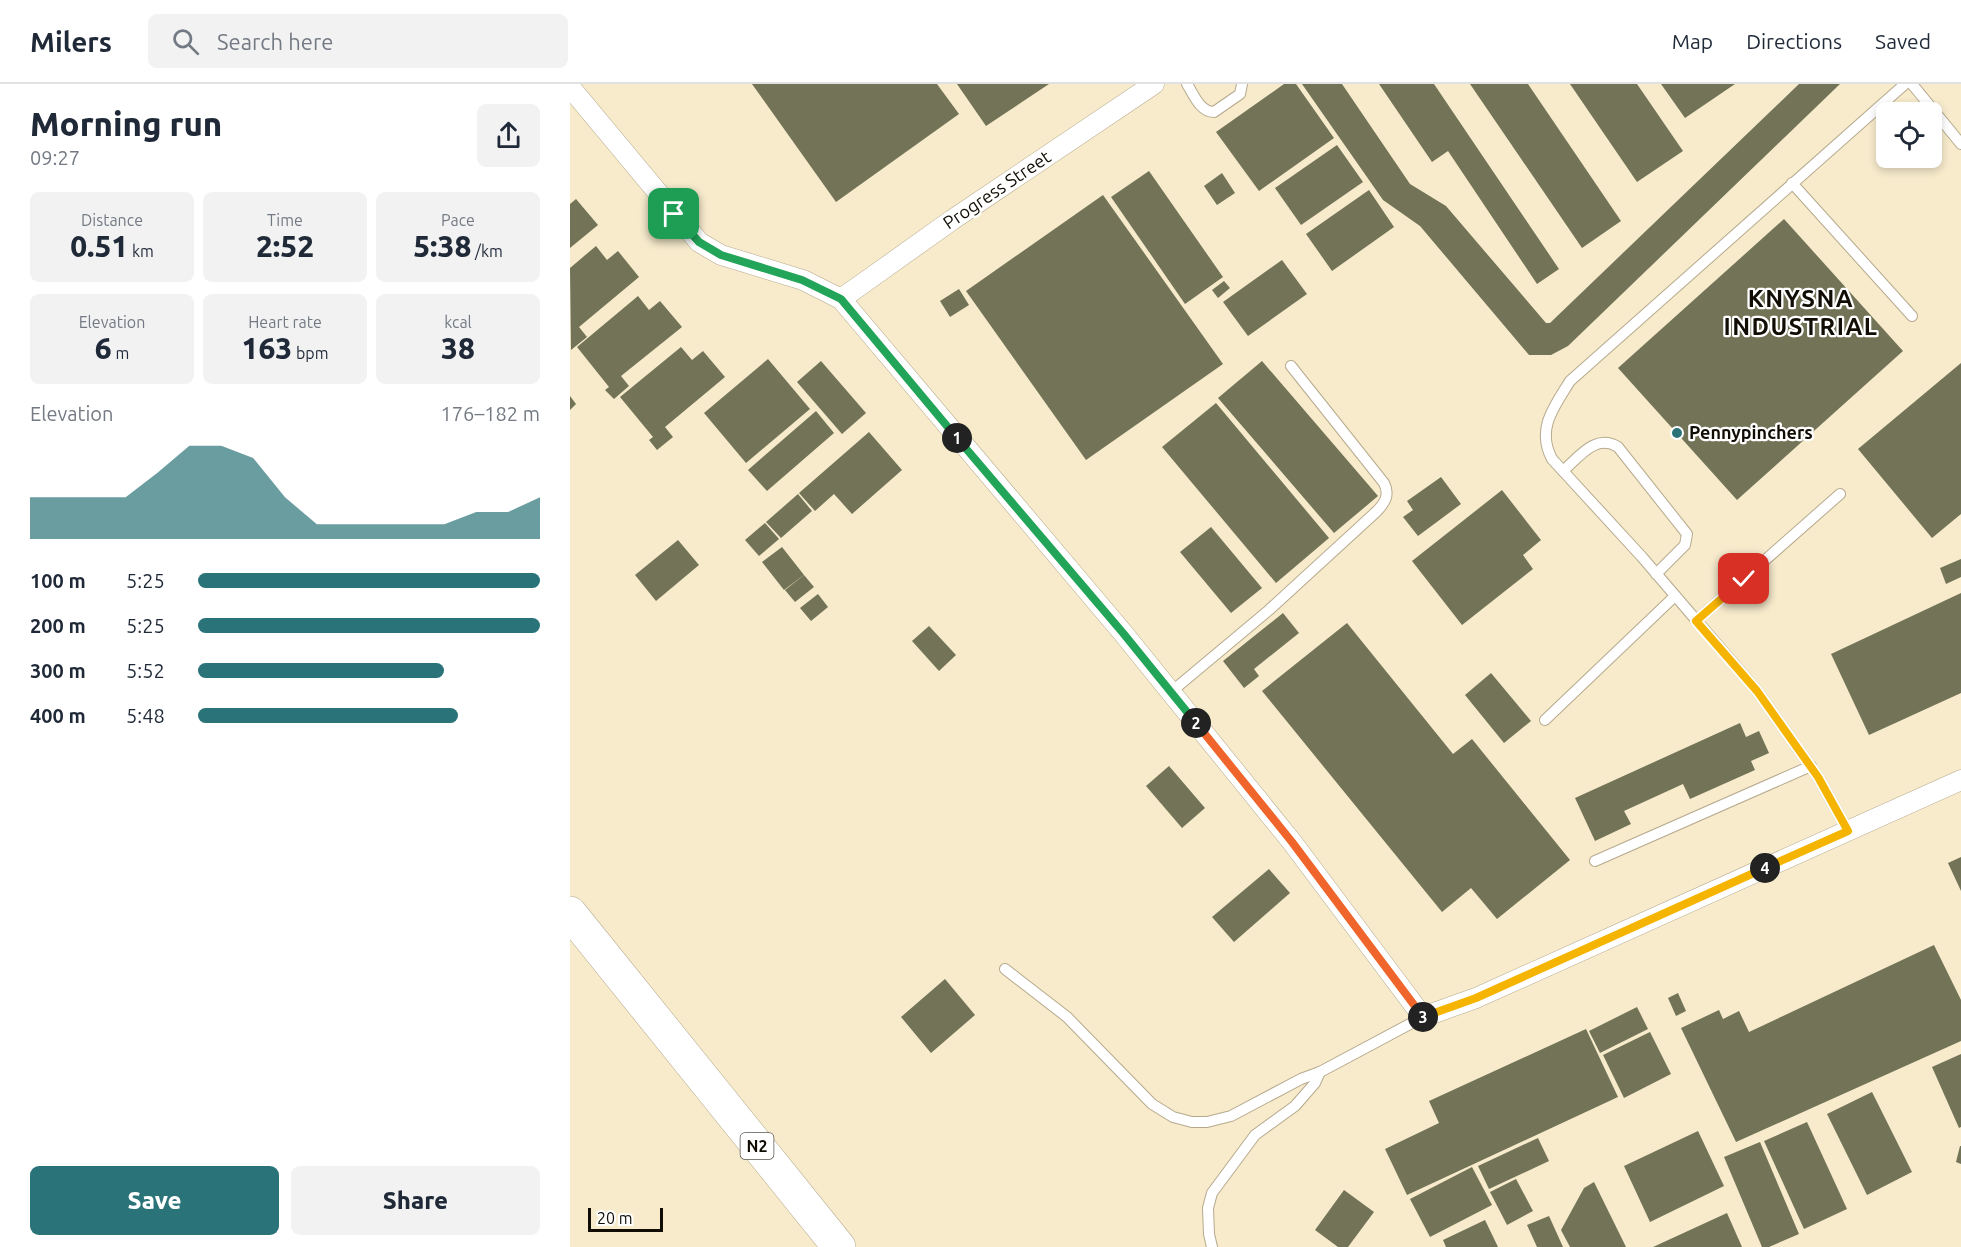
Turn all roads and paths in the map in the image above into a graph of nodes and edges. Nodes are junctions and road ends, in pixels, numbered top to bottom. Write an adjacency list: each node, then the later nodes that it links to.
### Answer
1 (1154, 84): 9 (street, Progress Street)
2 (1187, 84): 3 (lane)
3 (1242, 84)
4 (1905, 84): 8 (lane)
5 (1912, 84): 7 (lane)
6 (570, 87): 9 (street)
7 (1961, 144)
8 (1792, 183): 10 (lane); 12 (lane)
9 (841, 299): 17 (street)
10 (1912, 316)
11 (1291, 366): 17 (lane)
12 (1563, 471): 14 (lane); 14 (lane)
13 (1840, 494): 16 (lane)
14 (1656, 574): 15 (lane)
15 (1675, 596): 16 (lane); 18 (lane)
16 (1696, 621): 19 (lane)
17 (1172, 692): 25 (street)
18 (1545, 720)
19 (1811, 766): 21 (lane); 22 (lane)
20 (1961, 780): 21 (street)
21 (1848, 831): 25 (street)
22 (1595, 861)
23 (570, 913): 27 (highway, N2)
24 (1005, 969): 26 (lane)
25 (1423, 1017): 26 (lane)
26 (1320, 1072): 28 (lane)
27 (839, 1247)
28 (1212, 1247)

